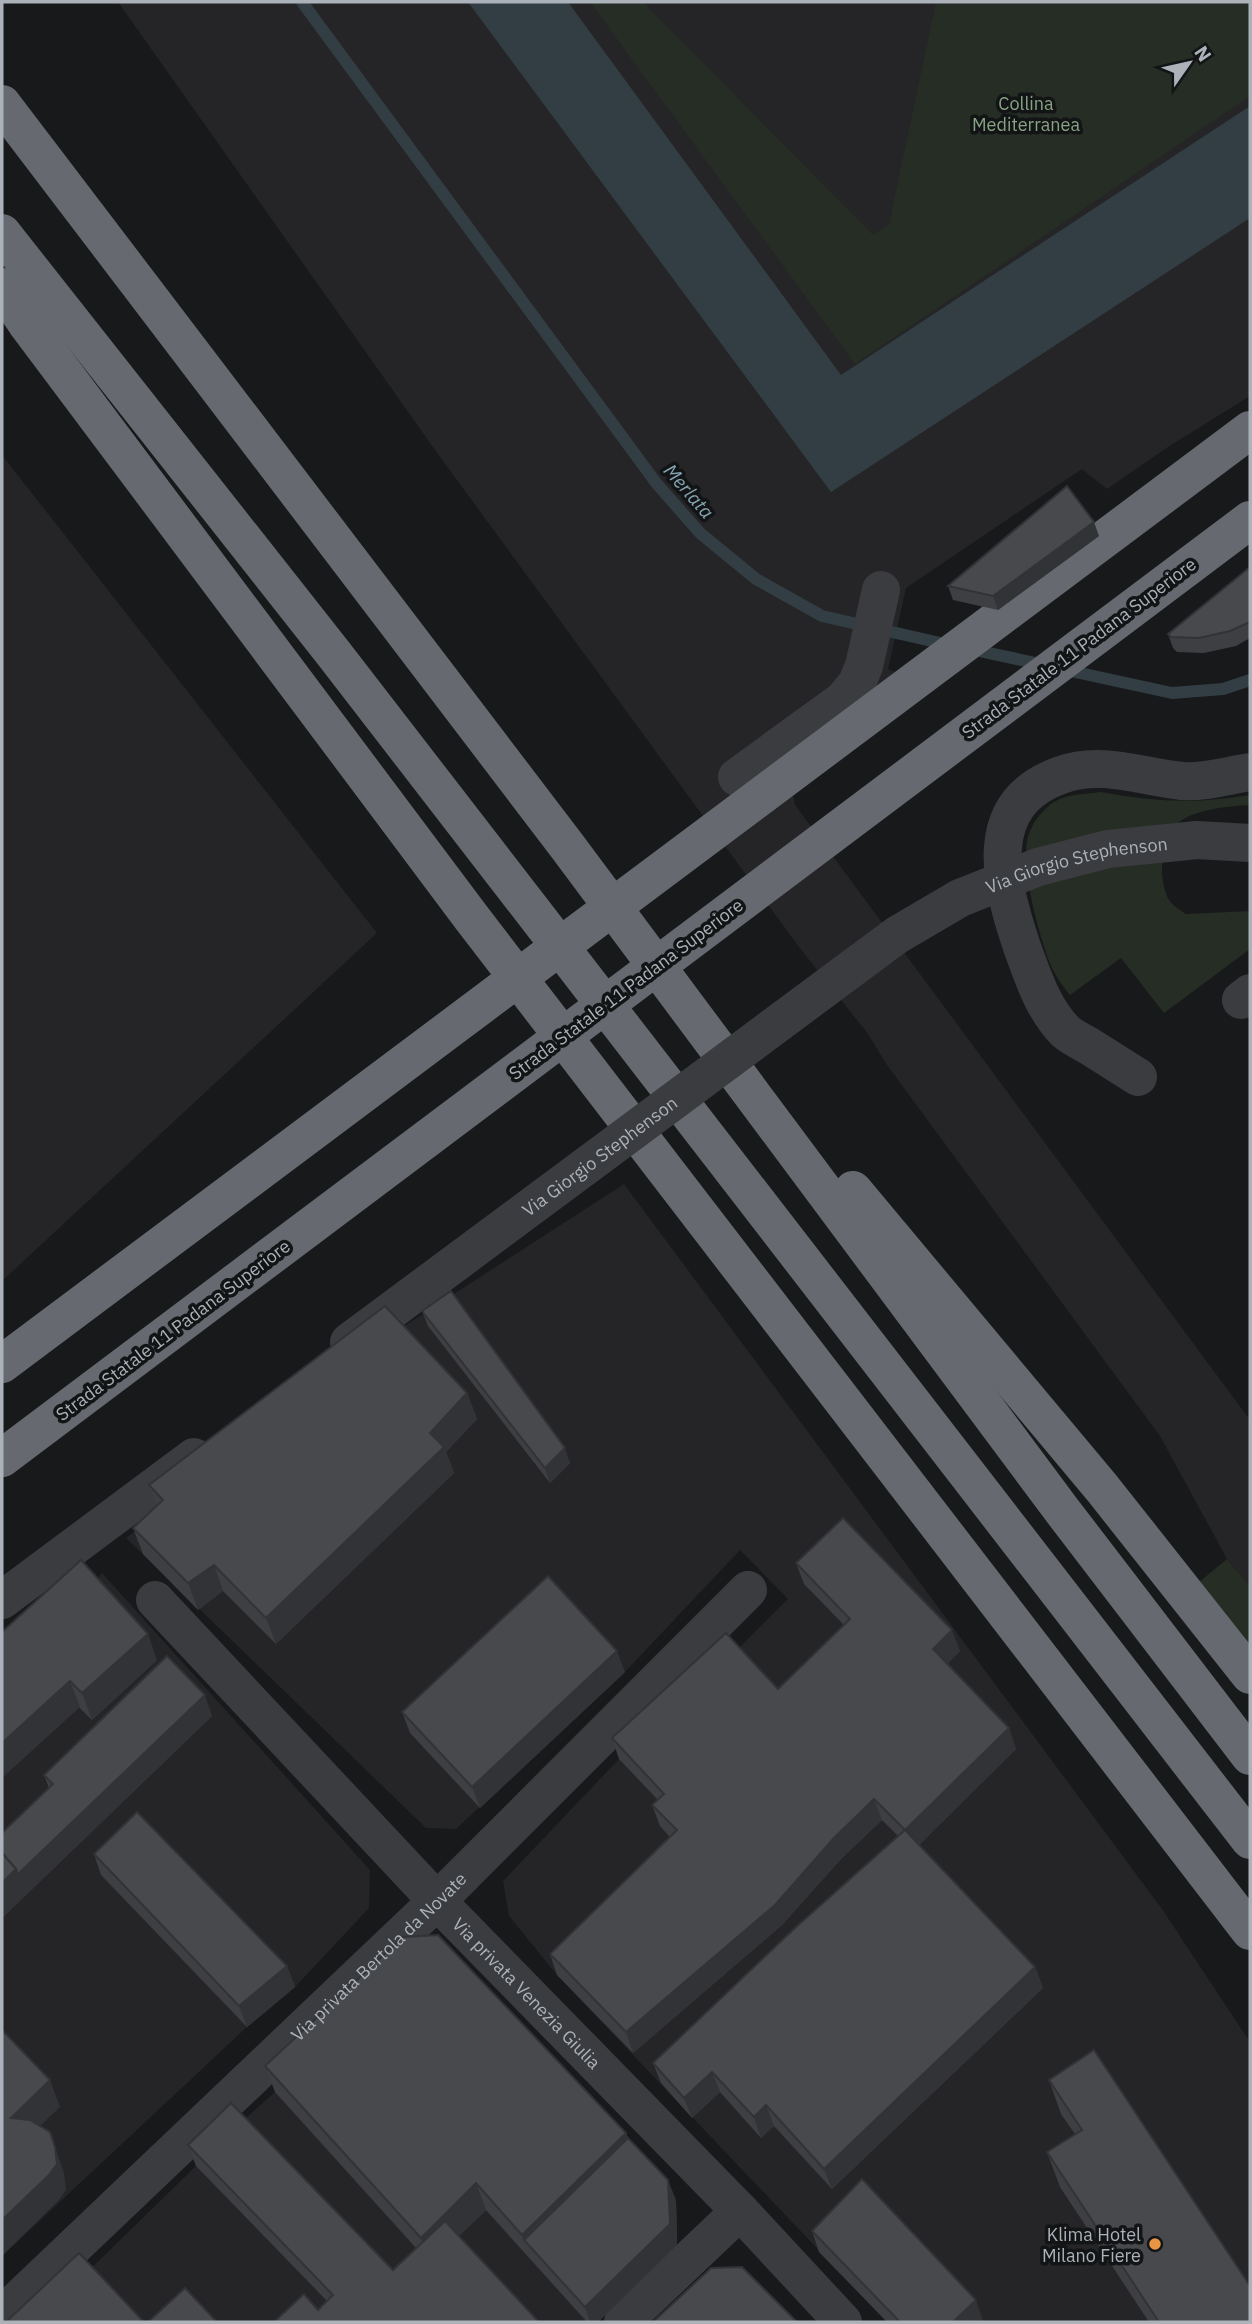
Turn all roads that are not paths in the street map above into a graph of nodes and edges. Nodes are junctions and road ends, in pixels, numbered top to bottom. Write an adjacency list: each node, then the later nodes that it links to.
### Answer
1 (2, 104): 10 (highway)
2 (2, 233): 21 (highway)
3 (2, 287): 23 (highway)
4 (1250, 430): 13 (highway, bridge)
5 (1250, 520): 15 (highway, Strada Statale 11 Padana Superiore, bridge)
6 (881, 590): 8 (street)
7 (1250, 772): 11 (street)
8 (737, 777)
9 (1250, 843): 12 (street, Via Giorgio Stephenson, bridge)
10 (568, 846): 19 (highway); 20 (highway)
11 (1138, 1077)
12 (323, 1361)
13 (2, 1364)
14 (222, 1436): 17 (street, bridge)
15 (2, 1458)
16 (748, 1590): 22 (street, Via privata Bertola da Novate)
17 (2, 1600)
18 (155, 1600): 22 (street, Via privata Venezia Giulia)
19 (1250, 1675)
20 (1250, 1756)
21 (1250, 1840)
22 (437, 1901): 24 (street, Via privata Venezia Giulia); 25 (street, Via privata Bertola da Novate)
23 (1250, 1931)
24 (740, 2211): 26 (street); 27 (street, Via privata Venezia Giulia)
25 (2, 2315)
26 (623, 2322)
27 (843, 2322)

